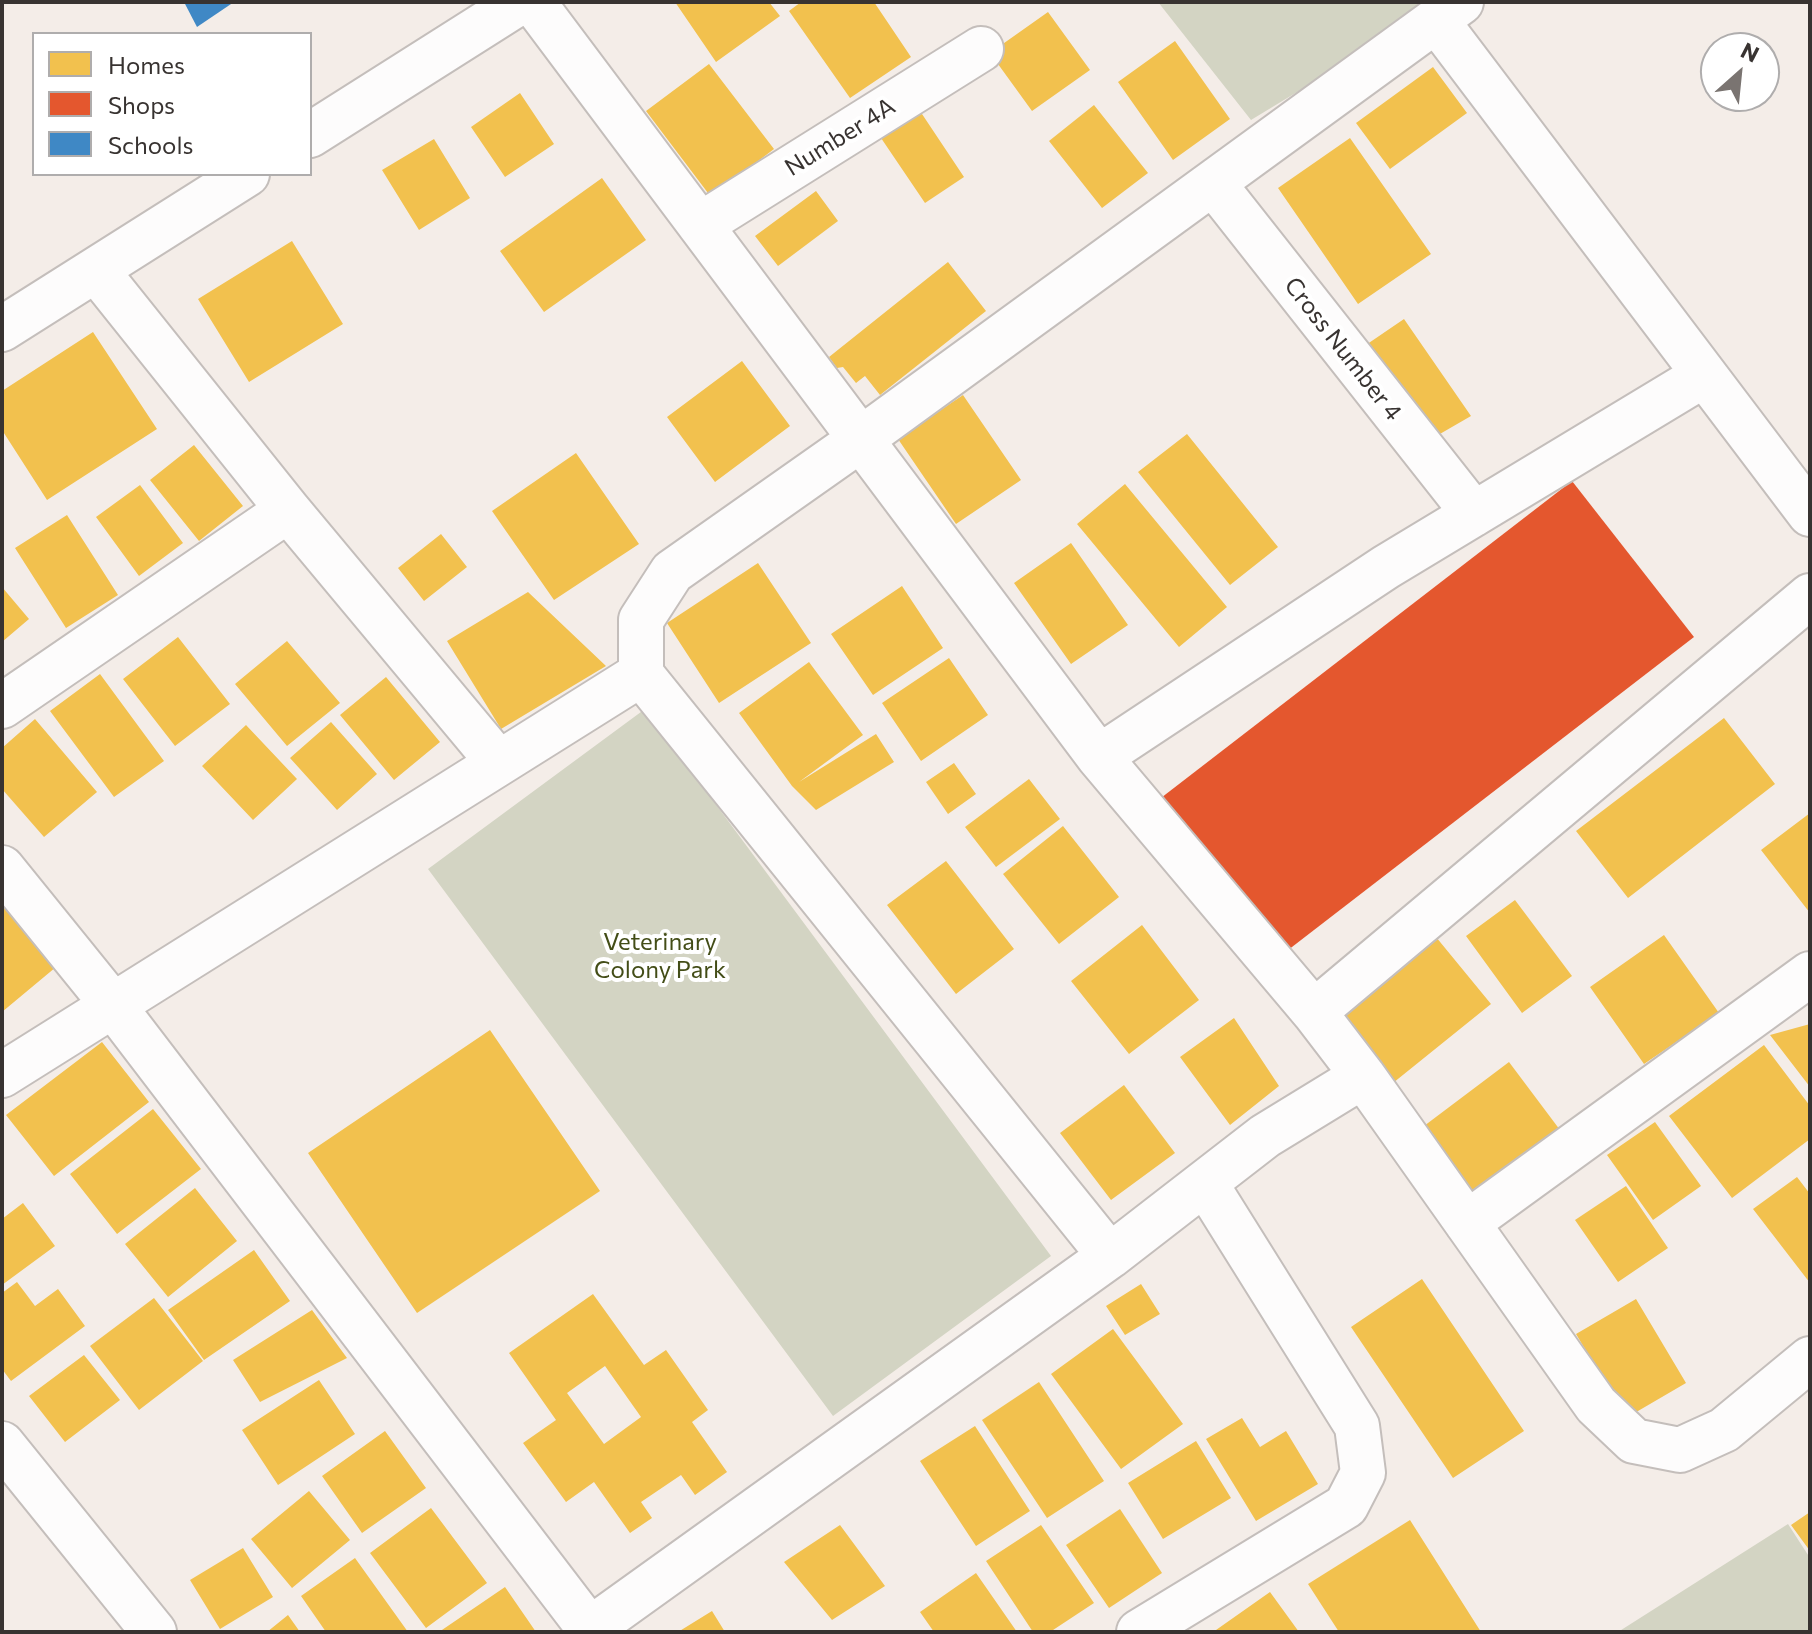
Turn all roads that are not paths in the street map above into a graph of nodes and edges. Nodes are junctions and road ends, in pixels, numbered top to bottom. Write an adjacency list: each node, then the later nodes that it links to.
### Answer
1 (520, 2): 5 (street)
2 (533, 2): 8 (street)
3 (1448, 11): 7 (street); 11 (street)
4 (981, 49): 8 (street, Number 4A)
5 (312, 134)
6 (244, 176): 9 (street)
7 (1213, 183): 12 (street); 14 (street, Cross Number 4)
8 (700, 225): 12 (street)
9 (96, 270): 10 (street); 13 (street)
10 (2, 329)
11 (1704, 375): 14 (street); 15 (street)
12 (861, 439): 17 (street); 19 (street)
13 (288, 510): 18 (street); 20 (street)
14 (1474, 514): 19 (street)
15 (1810, 514)
16 (1810, 596): 24 (street)
17 (641, 674): 20 (street); 29 (street)
18 (2, 706)
19 (1099, 757): 24 (street)
20 (499, 763): 23 (street)
21 (2, 868): 23 (street)
22 (1810, 974): 28 (street)
23 (112, 1004): 25 (street); 33 (street)
24 (1314, 1012): 26 (street)
25 (2, 1075)
26 (1363, 1076): 27 (street); 28 (street)
27 (1205, 1183): 29 (street); 32 (street)
28 (1467, 1223): 30 (street)
29 (1110, 1256): 33 (street)
30 (1810, 1359)
31 (2, 1444): 34 (street)
32 (1158, 1627)
33 (589, 1631)
34 (154, 1632)

